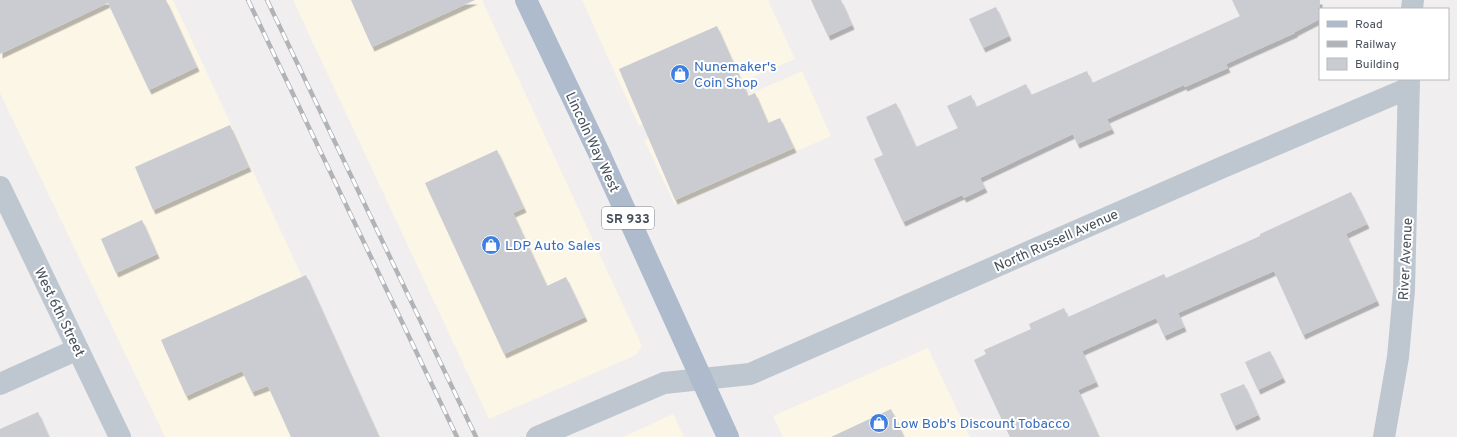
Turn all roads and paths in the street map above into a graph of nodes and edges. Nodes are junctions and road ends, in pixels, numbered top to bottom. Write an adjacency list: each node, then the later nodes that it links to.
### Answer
1 (526, 0): 5 (main road, Lincoln Way West / SR 933)
2 (1409, 84): 5 (street, North Russell Avenue); 10 (street, River Avenue)
3 (0, 187): 4 (street, West 6th Street)
4 (78, 349): 6 (street); 7 (street, West 6th Street)
5 (701, 379): 8 (street, North Russell Avenue); 9 (main road, Lincoln Way West / SR 933)
6 (0, 384)
7 (120, 437)
8 (537, 437)
9 (728, 437)
10 (1384, 437)

